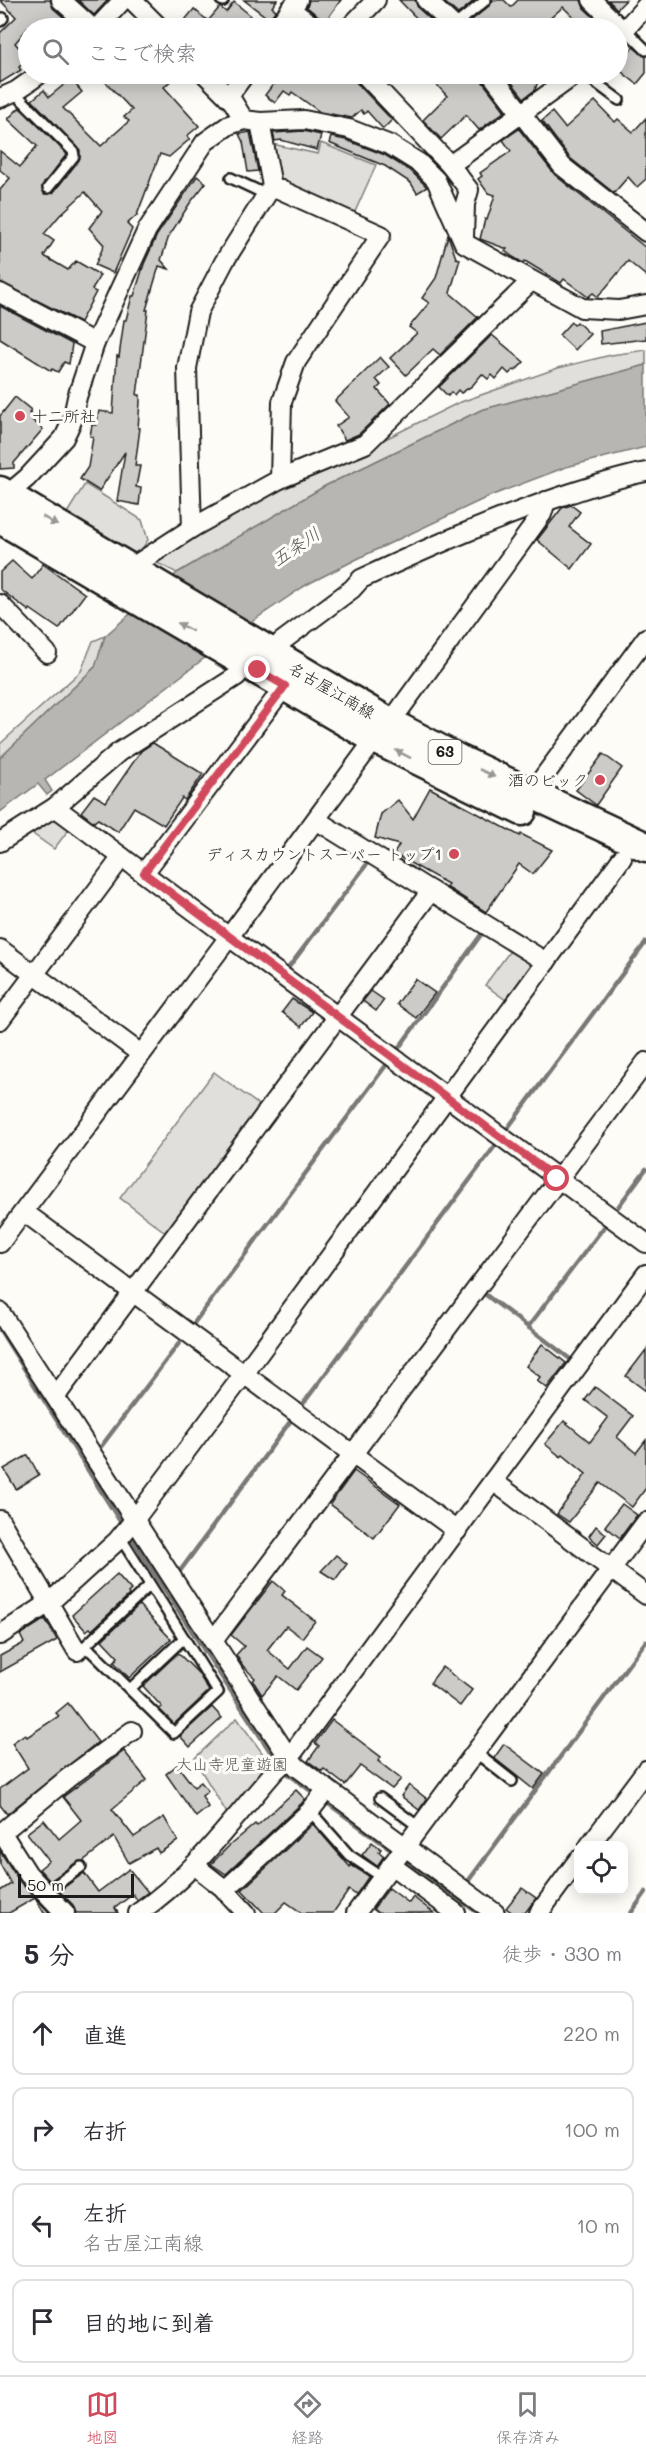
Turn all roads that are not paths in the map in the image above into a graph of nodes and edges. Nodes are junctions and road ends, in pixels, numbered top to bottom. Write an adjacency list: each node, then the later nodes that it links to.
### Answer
1 (61, 0): 10 (street)
2 (123, 0): 11 (street)
3 (132, 0): 12 (street)
4 (376, 0): 15 (street)
5 (426, 0): 16 (street)
6 (486, 0): 17 (lane)
7 (592, 0): 18 (street)
8 (294, 4): 13 (street); 14 (street)
9 (646, 6): 19 (street)
10 (81, 18)
11 (107, 18)
12 (150, 18)
13 (284, 18)
14 (307, 18)
15 (359, 18)
16 (445, 18)
17 (465, 18)
18 (608, 18)
19 (628, 26)
20 (628, 37): 21 (lane)
21 (646, 50)
22 (24, 84): 29 (street)
23 (215, 84): 30 (street)
24 (238, 84): 30 (street)
25 (374, 84): 34 (street)
26 (499, 84): 32 (street)
27 (562, 84): 32 (street)
28 (597, 84): 31 (lane)
29 (7, 95): 38 (lane)
30 (228, 97): 33 (street)
31 (619, 100)
32 (522, 114): 36 (street); 40 (street)
33 (252, 121): 35 (street); 39 (street); 45 (street)
34 (424, 136): 35 (street); 36 (street)
35 (390, 145): 41 (street)
36 (450, 165): 41 (street)
37 (231, 178): 39 (lane)
38 (48, 188)
39 (269, 190): 47 (street); 50 (street)
40 (646, 232)
41 (464, 243): 42 (street)
42 (531, 281): 44 (street); 47 (street)
43 (0, 292): 45 (street)
44 (646, 305)
45 (95, 343): 48 (street)
46 (646, 472): 49 (street)
47 (280, 479): 50 (street)
48 (2, 501): 51 (main road, 名古屋江南線 / 63)
49 (546, 501): 54 (street); 57 (street)
50 (192, 528): 51 (street)
51 (133, 580): 54 (main road, 名古屋江南線 / 63)
52 (0, 604): 55 (street)
53 (646, 638): 58 (street)
54 (253, 653): 56 (main road, 名古屋江南線 / 63); 57 (main road, 名古屋江南線 / 63); 59 (street)
55 (47, 654)
56 (285, 686): 57 (main road, 名古屋江南線 / 63); 64 (street)
57 (382, 731): 58 (main road, 名古屋江南線 / 63, one-way to 58); 60 (street); 62 (main road, 名古屋江南線 / 63, one-way to 57)
58 (531, 794): 62 (main road, 名古屋江南線 / 63)
59 (56, 807): 61 (street); 63 (street)
60 (316, 820): 65 (street); 66 (street)
61 (0, 842)
62 (641, 853): 68 (street)
63 (122, 857): 64 (street); 69 (street)
64 (144, 873): 66 (street)
65 (431, 891): 68 (street); 70 (street)
66 (228, 937): 70 (street); 72 (street)
67 (0, 949): 69 (street)
68 (546, 962): 74 (street)
69 (34, 974): 71 (street); 72 (street)
70 (339, 1016): 74 (street); 80 (street)
71 (0, 1020)
72 (141, 1054): 76 (street)
73 (646, 1062): 75 (street)
74 (446, 1097): 75 (street); 82 (street)
75 (557, 1179): 78 (street); 84 (street)
76 (24, 1212): 77 (street); 80 (street)
77 (0, 1243)
78 (646, 1243)
79 (646, 1274): 85 (street)
80 (134, 1292): 82 (street); 83 (street)
81 (0, 1312): 83 (street)
82 (244, 1374): 84 (street); 88 (street)
83 (56, 1396): 88 (street)
84 (354, 1455): 89 (street); 96 (street)
85 (493, 1481): 89 (street); 90 (street)
86 (0, 1520): 93 (street)
87 (646, 1522): 90 (street)
88 (127, 1528): 91 (lane); 93 (street); 96 (street)
89 (457, 1531): 101 (street)
90 (611, 1569): 92 (street); 100 (street)
91 (150, 1585): 95 (lane); 97 (lane)
92 (646, 1594)
93 (49, 1603): 94 (street); 97 (street)
94 (0, 1635)
95 (184, 1638): 98 (lane); 98 (lane)
96 (213, 1641): 101 (street)
97 (80, 1650): 98 (lane)
98 (130, 1689)
99 (132, 1731): 107 (street)
100 (475, 1752): 103 (lane); 106 (street)
101 (283, 1764): 105 (street); 110 (street)
102 (646, 1770): 108 (street)
103 (512, 1781)
104 (380, 1798): 106 (lane)
105 (320, 1799): 109 (street); 109 (lane); 113 (street)
106 (419, 1827): 109 (street)
107 (2, 1828): 114 (street)
108 (592, 1841)
109 (395, 1860): 118 (street); 119 (street); 120 (street)
110 (194, 1865): 113 (street); 116 (street)
111 (81, 1867): 114 (lane)
112 (574, 1867): 121 (street)
113 (225, 1890): 117 (street)
114 (46, 1892): 115 (street)
115 (65, 1913)
116 (138, 1913)
117 (246, 1913)
118 (356, 1913)
119 (456, 1913)
120 (495, 1913)
121 (539, 1913)

